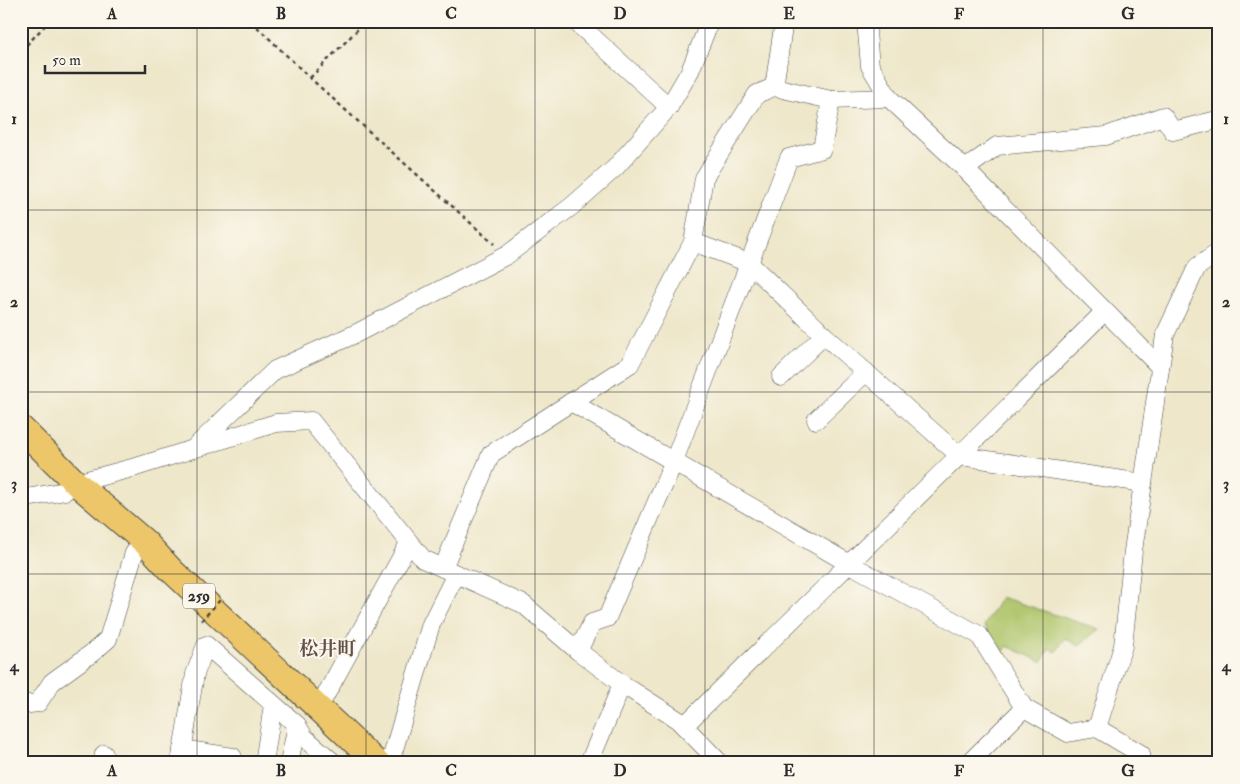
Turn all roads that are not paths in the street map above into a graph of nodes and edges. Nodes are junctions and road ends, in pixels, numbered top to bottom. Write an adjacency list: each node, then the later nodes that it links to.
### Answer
1 (575, 21): 8 (street)
2 (710, 21): 8 (street)
3 (784, 21): 5 (street)
4 (866, 21): 6 (street)
5 (774, 87): 7 (street); 11 (street)
6 (889, 98): 7 (street); 10 (street)
7 (831, 100): 13 (street)
8 (670, 107): 22 (street)
9 (1219, 122): 10 (street)
10 (965, 169): 14 (street)
11 (693, 242): 13 (street); 19 (street)
12 (1219, 252): 16 (street)
13 (749, 263): 15 (street); 24 (street)
14 (1104, 312): 16 (street); 23 (street)
15 (824, 335): 17 (street); 18 (street)
16 (1160, 367): 26 (street)
17 (866, 372): 20 (street); 23 (street)
18 (781, 377)
19 (571, 402): 24 (street); 31 (street)
20 (816, 420)
21 (21, 428): 25 (highway, 259)
22 (191, 451): 25 (street); 29 (street)
23 (960, 456): 26 (street); 30 (street)
24 (674, 461): 30 (street); 32 (street)
25 (76, 483): 27 (street); 28 (highway, 259)
26 (1143, 483): 40 (street)
27 (21, 499)
28 (145, 542): 34 (street); 36 (highway, 259)
29 (409, 543): 31 (street); 36 (street)
30 (848, 563): 37 (street); 39 (street)
31 (450, 571): 32 (street); 47 (street)
32 (578, 651): 33 (street)
33 (622, 684): 39 (street); 48 (street)
34 (21, 705)
35 (273, 705): 38 (street); 41 (street); 43 (street)
36 (319, 707): 46 (highway, 259)
37 (1024, 708): 40 (street); 50 (street)
38 (297, 725): 44 (street); 45 (street)
39 (684, 726): 49 (street)
40 (1097, 728): 51 (street)
41 (181, 756): 42 (street)
42 (233, 756)
43 (264, 763)
44 (290, 763)
45 (334, 763)
46 (377, 763)
47 (390, 763)
48 (589, 763)
49 (720, 763)
50 (969, 763)
51 (1142, 763)

